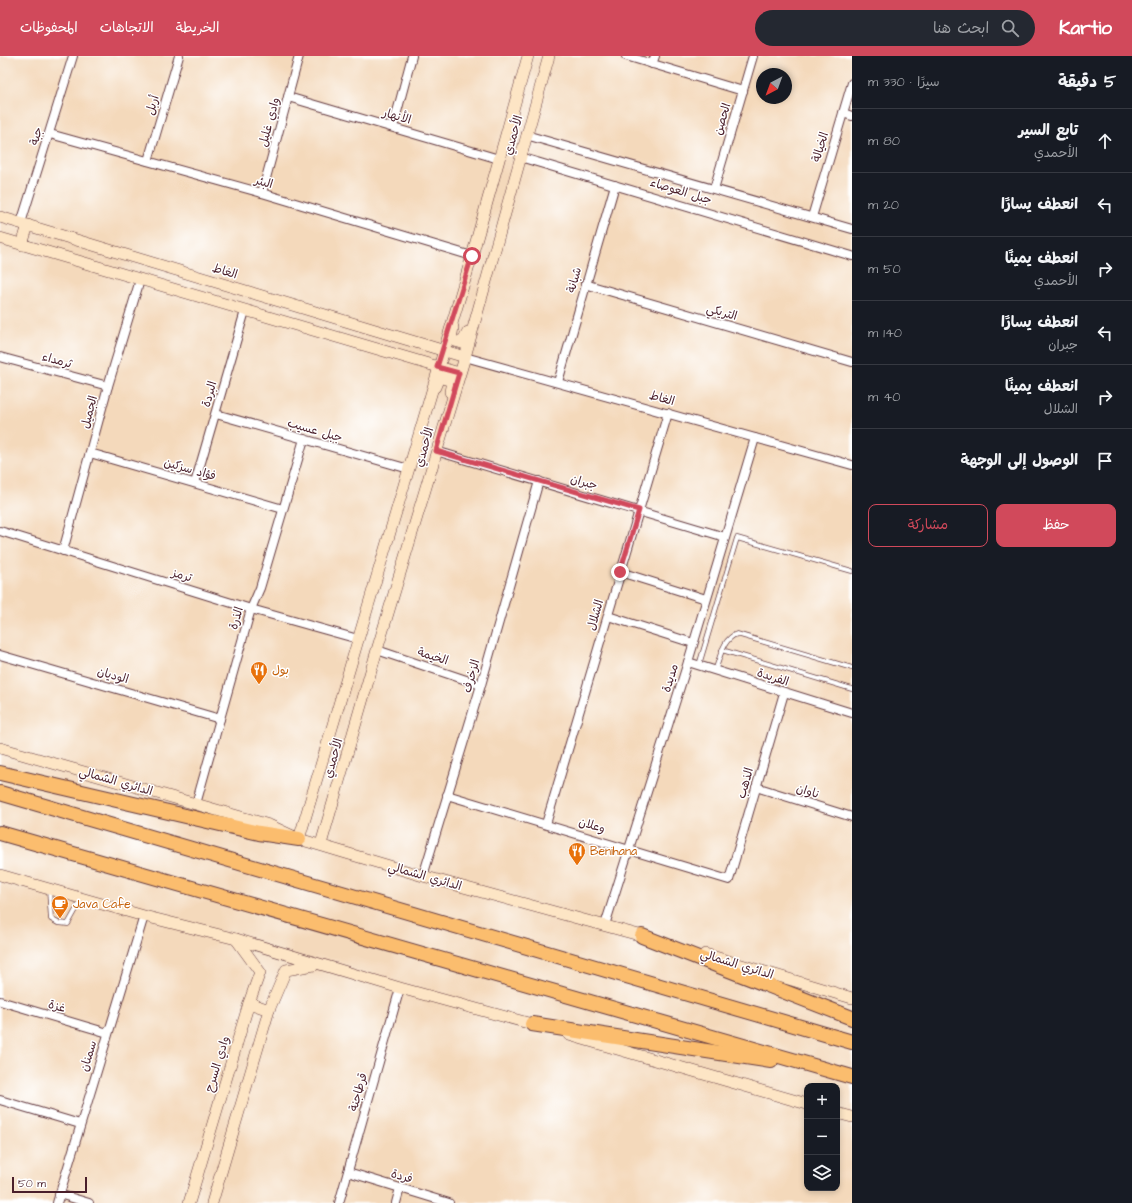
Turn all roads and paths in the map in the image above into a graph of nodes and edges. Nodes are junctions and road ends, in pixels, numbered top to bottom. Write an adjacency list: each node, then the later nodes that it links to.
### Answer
1 (73, 56): 17 (street, جبة)
2 (179, 56): 21 (street, أربل)
3 (299, 56): 12 (street, وادي غليل)
4 (412, 56): 15 (street)
5 (528, 56): 16 (street, الأحمدي)
6 (549, 56): 18 (street, الأحمدي)
7 (626, 56): 9 (street)
8 (753, 56): 11 (street, الحصن)
9 (654, 60): 11 (street)
10 (852, 83): 13 (street, الخيالة)
11 (743, 91): 23 (street, الحصن)
12 (288, 97): 15 (street, الأنهار); 24 (street, وادي غليل)
13 (843, 113): 14 (street); 26 (street, الخيالة)
14 (852, 116)
15 (393, 127): 19 (street, الأنهار)
16 (508, 130): 18 (street, جبل العوصاء); 19 (street, الأحمدي)
17 (50, 134): 21 (street, البئر); 27 (street, جبة)
18 (526, 135): 20 (street, الأحمدي); 23 (street, جبل العوصاء)
19 (500, 156): 20 (street, جبل العوصاء); 31 (street, الأحمدي)
20 (520, 157): 22 (street, جبل العوصاء); 37 (street, الأحمدي)
21 (148, 161): 24 (street, البئر)
22 (615, 185): 32 (street, جبل العوصاء); 34 (street, شبانة)
23 (714, 189): 26 (street, جبل العوصاء)
24 (262, 194): 31 (street, البئر)
25 (0, 217): 27 (street, الغاط)
26 (812, 218): 28 (street, جبل العوصاء)
27 (24, 224): 30 (street); 38 (street, الغاط)
28 (852, 229)
29 (0, 238): 30 (street)
30 (22, 245): 33 (street)
31 (472, 256): 36 (street, الأحمدي)
32 (852, 256)
33 (140, 280): 35 (street); 45 (street, الجميل)
34 (585, 284): 41 (street, التريكي); 44 (street, شبانة)
35 (244, 311): 42 (street); 49 (street, البردة)
36 (454, 311): 37 (street); 38 (street, الأحمدي)
37 (476, 317): 40 (street, الأحمدي)
38 (442, 350): 40 (street, الغاط); 42 (street, الأحمدي)
39 (0, 357): 45 (street, ثرمداء)
40 (465, 357): 43 (street, الأحمدي); 44 (street, الغاط)
41 (852, 362)
42 (437, 367): 43 (street); 46 (street, الأحمدي)
43 (459, 373): 47 (street, الأحمدي)
44 (558, 382): 48 (street, الغاط)
45 (108, 386): 53 (street, الجميل)
46 (429, 400): 47 (street); 55 (street, الأحمدي)
47 (448, 408): 52 (street, الأحمدي)
48 (668, 413): 50 (street, الغاط); 59 (street, الشلال)
49 (216, 414): 51 (street, جبل عسيب); 57 (street, البردة)
50 (755, 438): 54 (street, الغاط); 61 (street, مديدة)
51 (304, 439): 55 (street, جبل عسيب); 58 (street, الذرة)
52 (436, 451): 56 (street, جبران); 70 (street, الأحمدي)
53 (90, 453): 57 (street, فؤاد سزكين); 62 (street, الجميل)
54 (852, 465)
55 (409, 469): 68 (street, الأحمدي)
56 (539, 481): 59 (street, جبران); 77 (street, الزخرف)
57 (196, 483): 58 (street, فؤاد سزكين)
58 (282, 509): 66 (street, الذرة)
59 (639, 510): 61 (street, جبران); 64 (street, الشلال)
60 (0, 531): 62 (street, ترمز)
61 (725, 537): 65 (street, مديدة)
62 (64, 550): 66 (street, ترمز)
63 (852, 571): 74 (lane)
64 (620, 572): 65 (street); 67 (street, الشلال)
65 (706, 599): 69 (street, مديدة)
66 (250, 609): 68 (street, ترمز); 81 (street, الذرة)
67 (608, 616): 69 (street); 89 (street, الشلال)
68 (358, 639): 91 (street, الأحمدي)
69 (693, 643): 73 (street, مديدة)
70 (377, 650): 77 (street, الخيمة); 92 (street, الأحمدي)
71 (722, 650): 75 (lane); 76 (lane); 78 (lane)
72 (0, 655): 81 (street, الوديان)
73 (688, 662): 74 (street, الفريدة); 93 (street, مديدة)
74 (699, 666): 76 (street, الفريدة)
75 (852, 668)
76 (715, 671): 79 (street, الفريدة)
77 (481, 684): 86 (street, الزخرف)
78 (852, 689)
79 (784, 693): 80 (street, الفريدة); 84 (street, الذهب)
80 (852, 713)
81 (220, 719): 87 (street, الذرة)
82 (0, 748): 87 (street, الدائري الشمالي)
83 (0, 774): 91 (highway)
84 (756, 788): 88 (street, ناوان); 96 (street, الذهب)
85 (0, 793): 112 (highway)
86 (447, 795): 89 (street, وعلان); 95 (street, الزخرف)
87 (196, 804): 91 (street, الدائري الشمالي)
88 (852, 817)
89 (546, 824): 93 (street, وعلان)
90 (0, 833): 113 (highway)
91 (299, 839): 92 (street, الدائري الشمالي)
92 (321, 844): 95 (street, الدائري الشمالي)
93 (630, 849): 96 (street, وعلان); 100 (street, مديدة)
94 (0, 875): 97 (street)
95 (422, 876): 100 (street, الدائري الشمالي)
96 (730, 880)
97 (49, 889): 98 (street); 98 (lane)
98 (82, 898): 99 (street)
99 (144, 916): 102 (street); 111 (street, سمنان)
100 (605, 925): 101 (street, الدائري الشمالي)
101 (642, 936): 105 (street, الدائري الشمالي); 109 (highway)
102 (236, 939): 103 (street); 107 (street, وادي السرح)
103 (317, 964): 104 (street); 108 (street)
104 (400, 988): 110 (street); 120 (street, قرطاجنة)
105 (852, 998)
106 (0, 1001): 111 (street, غزة)
107 (249, 1003): 108 (street); 125 (street, وادي السرح)
108 (269, 1010): 126 (street)
109 (852, 1018)
110 (532, 1024): 113 (highway); 116 (street)
111 (108, 1033): 119 (street, سمنان)
112 (852, 1042)
113 (830, 1070): 114 (highway)
114 (852, 1076)
115 (0, 1100): 119 (street)
116 (804, 1103)
117 (840, 1114): 118 (street)
118 (852, 1117)
119 (80, 1124): 122 (street, سمنان)
120 (348, 1172): 121 (street, فردة); 127 (street, قرطاجنة)
121 (400, 1188): 128 (street); 129 (street, فردة)
122 (59, 1194): 123 (street, سمنان); 124 (street)
123 (57, 1203)
124 (89, 1203)
125 (189, 1203)
126 (212, 1203)
127 (339, 1203)
128 (396, 1203)
129 (449, 1203)

